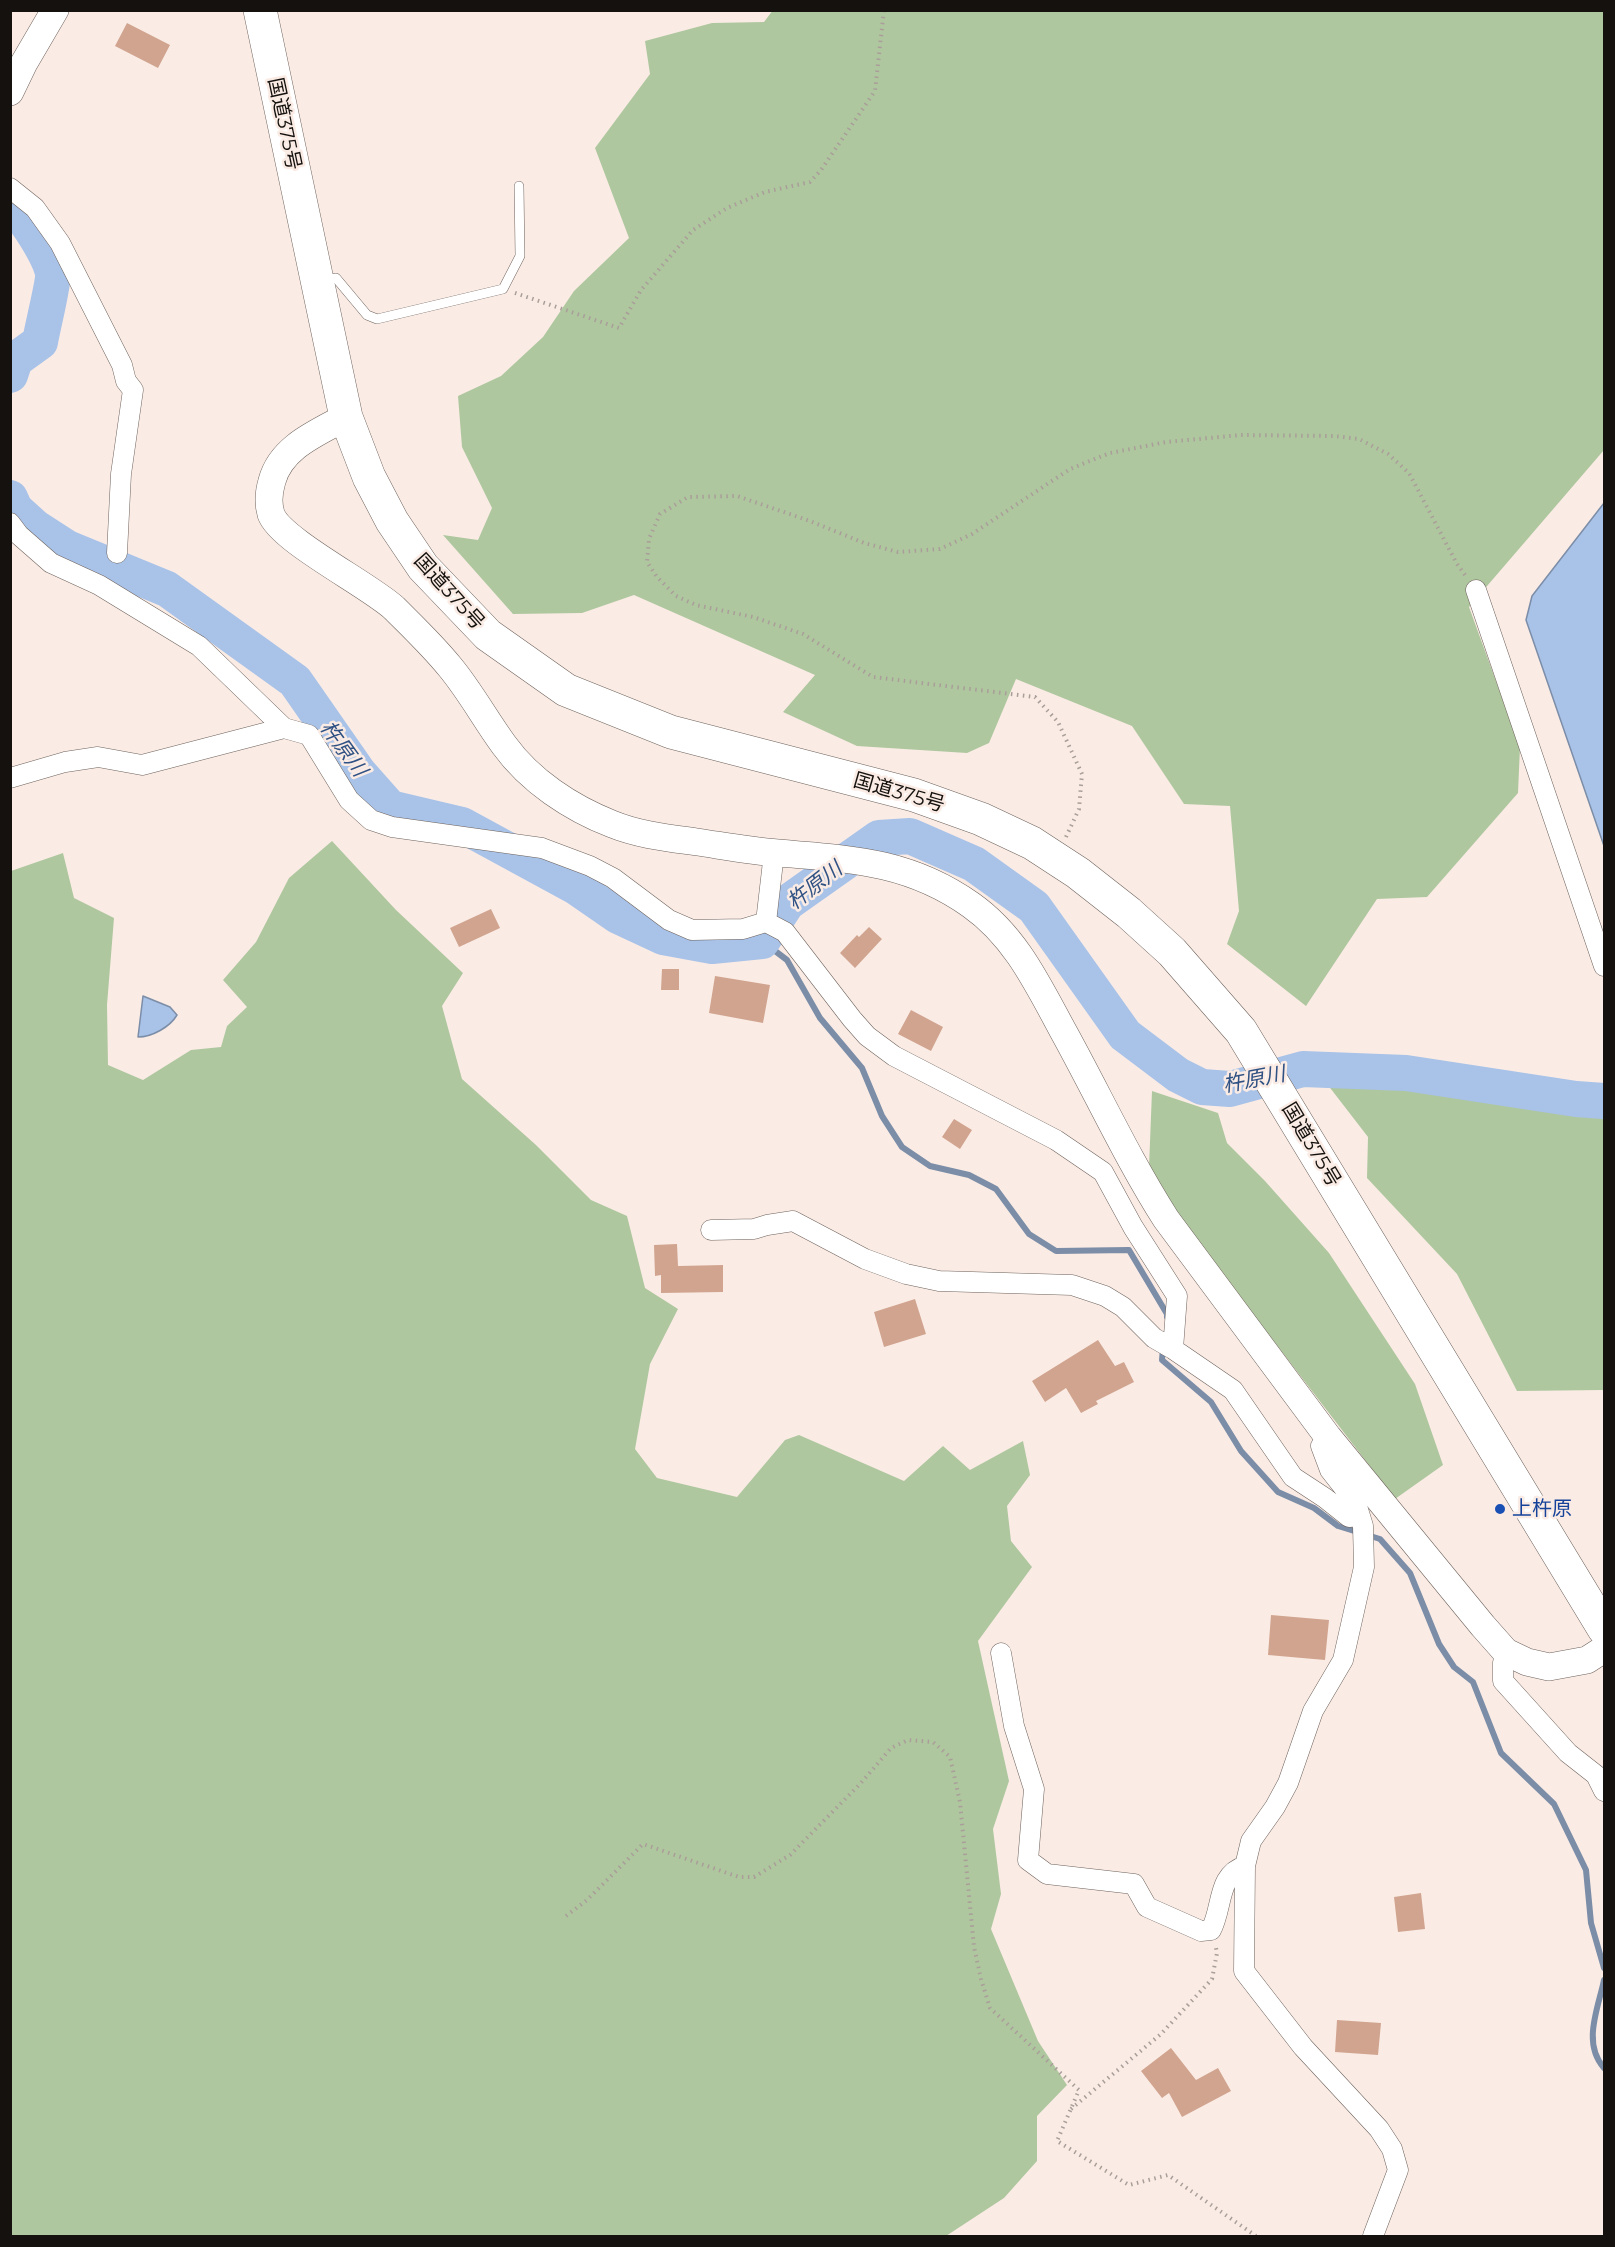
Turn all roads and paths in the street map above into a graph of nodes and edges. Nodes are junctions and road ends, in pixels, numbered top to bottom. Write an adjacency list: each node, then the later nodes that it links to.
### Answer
1 (55, 10): 4 (street)
2 (884, 10): 8 (path)
3 (262, 11): 7 (highway, 国道375号)
4 (10, 92)
5 (519, 186): 8 (lane)
6 (10, 188): 11 (street)
7 (316, 280): 8 (lane); 9 (highway, 国道375号)
8 (503, 289)
9 (346, 417): 15 (street); 16 (highway, 国道375号)
10 (10, 523): 13 (street)
11 (117, 553)
12 (1476, 590): 16 (path); 18 (street)
13 (284, 728): 14 (street); 17 (street)
14 (10, 778)
15 (774, 853): 17 (street); 21 (street)
16 (1055, 858): 23 (highway, 国道375号)
17 (766, 922): 20 (street)
18 (1605, 966)
19 (711, 1230): 20 (street)
20 (1173, 1348): 22 (street)
21 (1328, 1437): 22 (street); 26 (street)
22 (1362, 1528): 28 (street)
23 (1605, 1629)
24 (1605, 1649): 26 (street)
25 (1001, 1653): 30 (street)
26 (1506, 1653): 27 (street)
27 (1605, 1791)
28 (1245, 1866): 30 (street); 33 (street)
29 (566, 1916): 31 (path)
30 (1211, 1930): 31 (path)
31 (1070, 2110): 32 (path)
32 (1256, 2236)
33 (1373, 2236)

